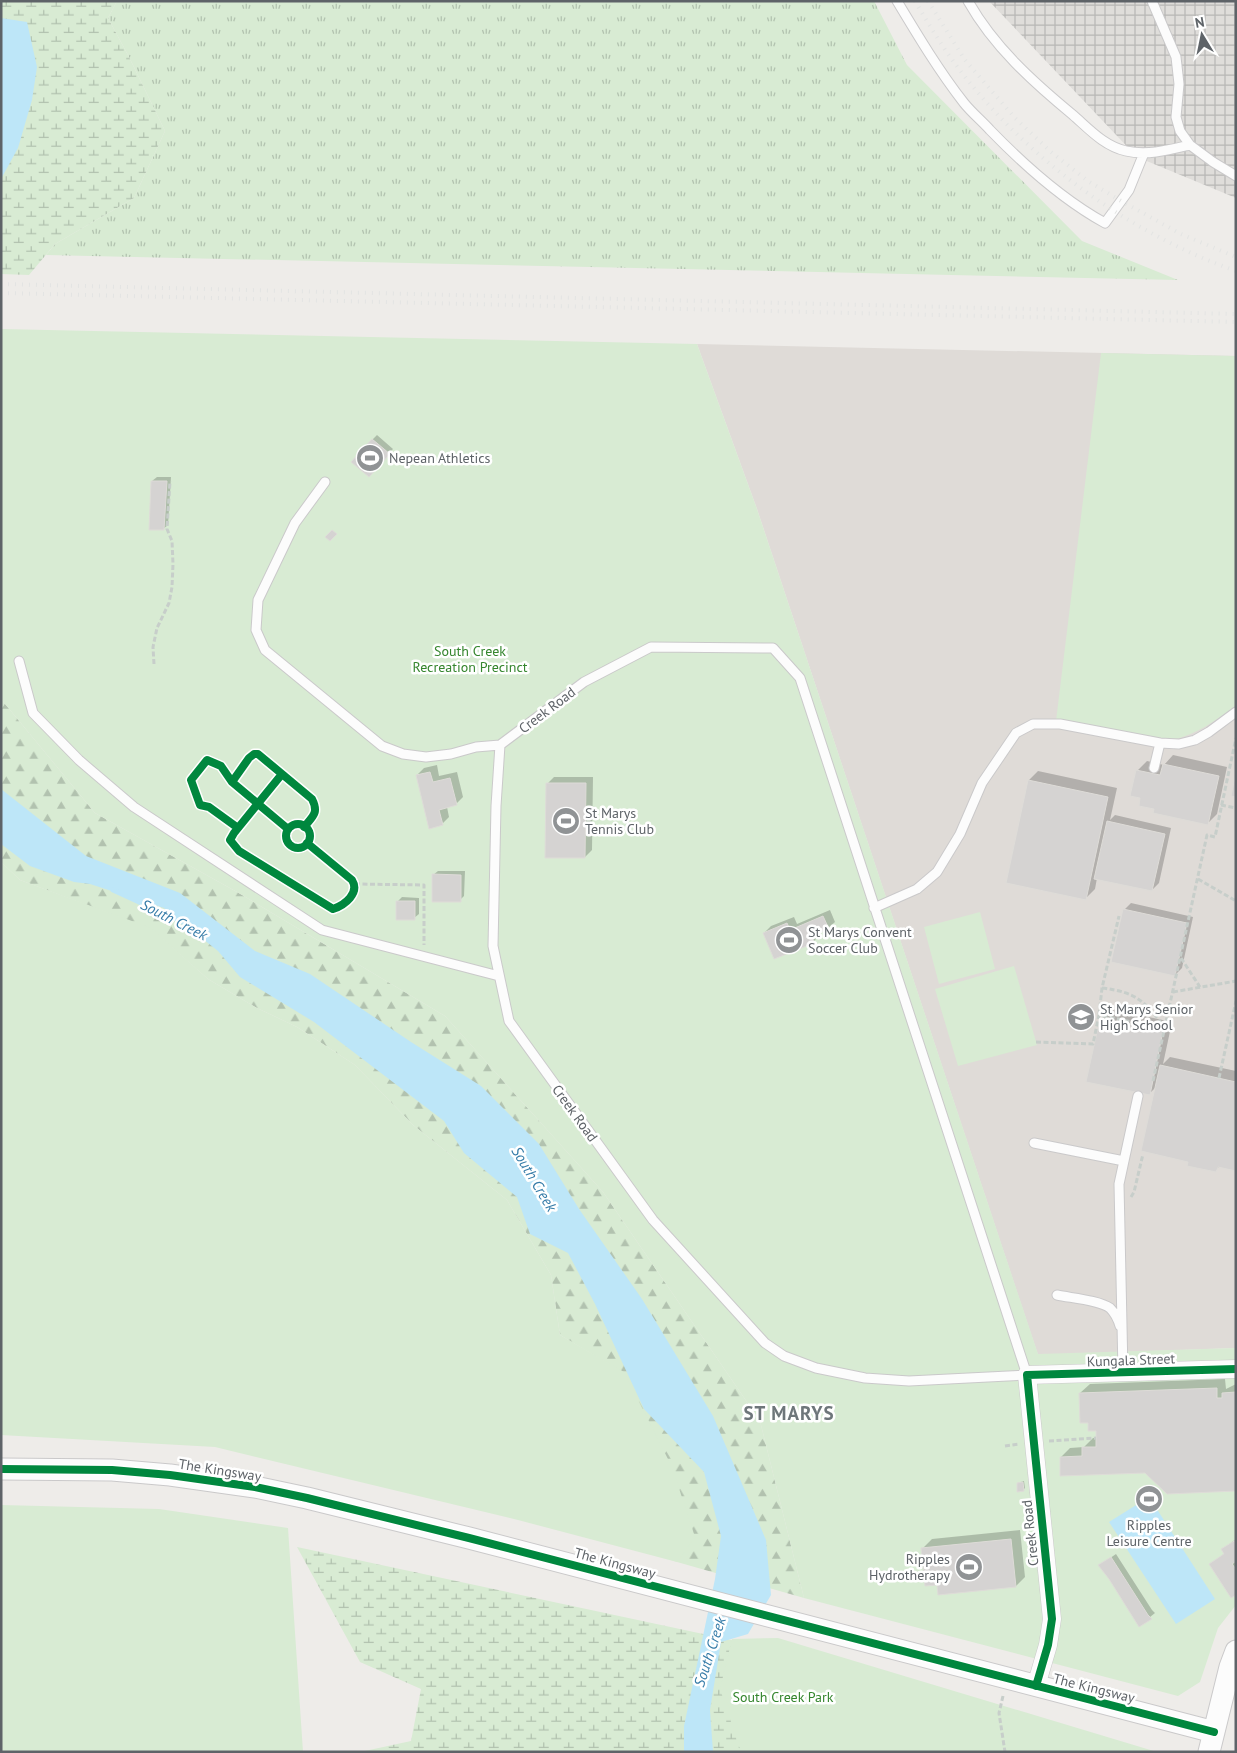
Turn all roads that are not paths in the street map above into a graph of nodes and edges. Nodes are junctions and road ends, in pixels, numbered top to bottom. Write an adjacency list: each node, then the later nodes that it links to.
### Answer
1 (897, 1): 5 (lane)
2 (968, 1): 5 (lane)
3 (1152, 1): 4 (lane)
4 (1190, 145): 5 (lane); 6 (lane)
5 (1144, 153)
6 (1236, 176)
7 (325, 482): 11 (lane)
8 (19, 661): 14 (lane)
9 (1236, 712): 10 (lane)
10 (1160, 743): 12 (lane); 13 (lane)
11 (500, 745): 13 (lane, Creek Road); 14 (lane, Creek Road)
12 (1154, 768)
13 (874, 908): 22 (lane, Creek Road)
14 (499, 976): 22 (lane, Creek Road)
15 (1138, 1096): 17 (lane)
16 (1034, 1143): 17 (lane)
17 (1124, 1161): 19 (lane)
18 (1057, 1295): 19 (lane)
19 (1122, 1333): 21 (lane)
20 (1236, 1369): 21 (street, Kungala Street)
21 (1122, 1372): 22 (street, Kungala Street)
22 (1027, 1376): 25 (street, Creek Road)
23 (1, 1468): 25 (street, The Kingsway)
24 (1236, 1650): 26 (street)
25 (1036, 1686): 26 (street, The Kingsway)
26 (1212, 1742)

